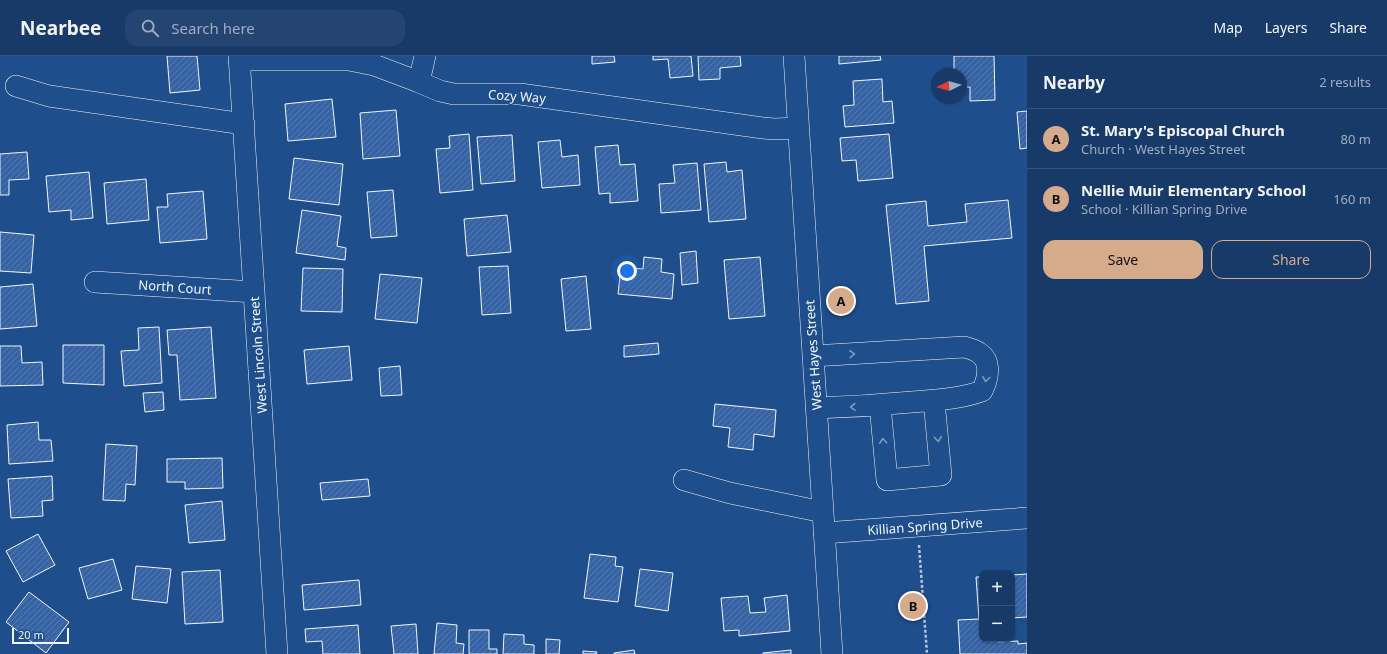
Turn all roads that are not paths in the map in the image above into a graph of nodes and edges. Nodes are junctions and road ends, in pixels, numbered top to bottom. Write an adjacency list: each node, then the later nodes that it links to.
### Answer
1 (425, 56): 4 (street)
2 (794, 56): 7 (street, West Hayes Street)
3 (239, 58): 4 (street, Cozy Way); 6 (street, West Lincoln Street)
4 (419, 82): 7 (street, Cozy Way)
5 (16, 86): 6 (street)
6 (244, 124): 9 (street, West Lincoln Street)
7 (798, 128): 10 (street, West Hayes Street)
8 (95, 282): 9 (street, North Court)
9 (254, 292): 18 (street, West Lincoln Street)
10 (813, 356): 11 (street, one-way to 11); 13 (street, West Hayes Street)
11 (934, 401): 12 (street); 12 (street, one-way to 12)
12 (880, 405): 13 (street, one-way to 13)
13 (816, 408): 15 (street, West Hayes Street)
14 (684, 480): 15 (street)
15 (823, 512): 17 (street, West Hayes Street)
16 (1027, 518): 17 (street, Killian Spring Drive)
17 (824, 534): 19 (street, West Hayes Street)
18 (277, 654)
19 (832, 654)

